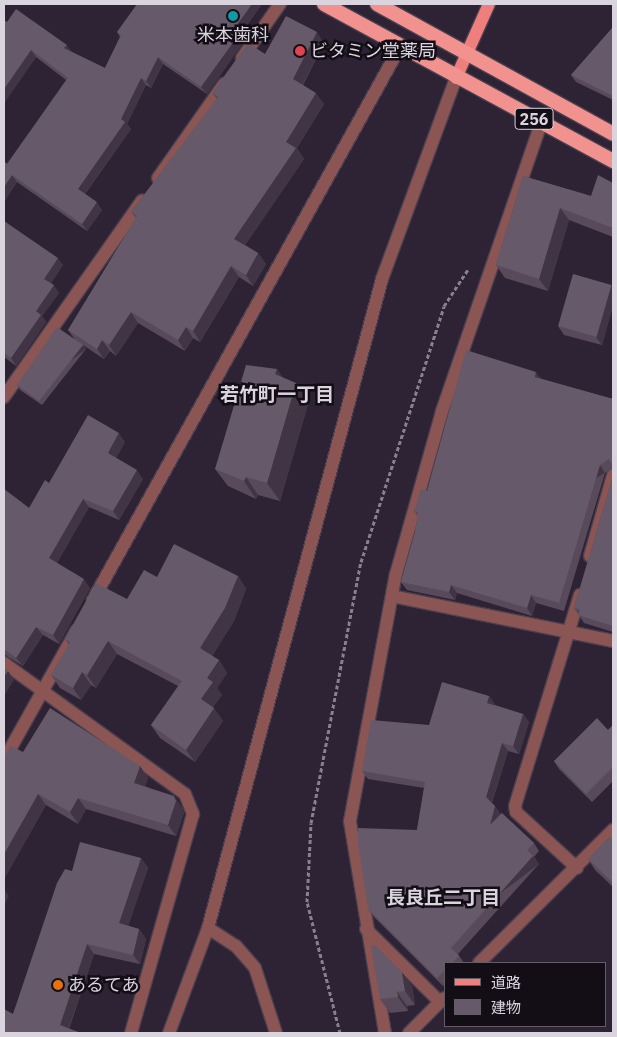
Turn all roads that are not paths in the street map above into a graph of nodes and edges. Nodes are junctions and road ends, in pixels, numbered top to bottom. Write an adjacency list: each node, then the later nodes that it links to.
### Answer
1 (280, 4): 11 (street)
2 (324, 4): 5 (highway, 256)
3 (377, 4): 6 (highway, 256)
4 (489, 4): 6 (main road)
5 (400, 47): 7 (highway, 256); 17 (street)
6 (464, 53): 7 (main road); 9 (highway, 256)
7 (456, 78): 8 (highway, 256); 21 (street)
8 (540, 123): 10 (highway, 256); 13 (street)
9 (613, 134)
10 (613, 161)
11 (4, 397)
12 (613, 475): 14 (street)
13 (392, 596): 14 (street); 22 (street)
14 (570, 631): 15 (street); 20 (street)
15 (613, 641)
16 (4, 663): 17 (street)
17 (43, 691): 18 (street); 25 (street)
18 (4, 760)
19 (613, 830): 20 (street)
20 (577, 868): 23 (street)
21 (208, 928): 26 (street); 27 (street)
22 (366, 929): 24 (street); 28 (street)
23 (480, 962)
24 (443, 1000): 29 (street)
25 (131, 1033)
26 (169, 1033)
27 (276, 1033)
28 (385, 1033)
29 (409, 1033)

